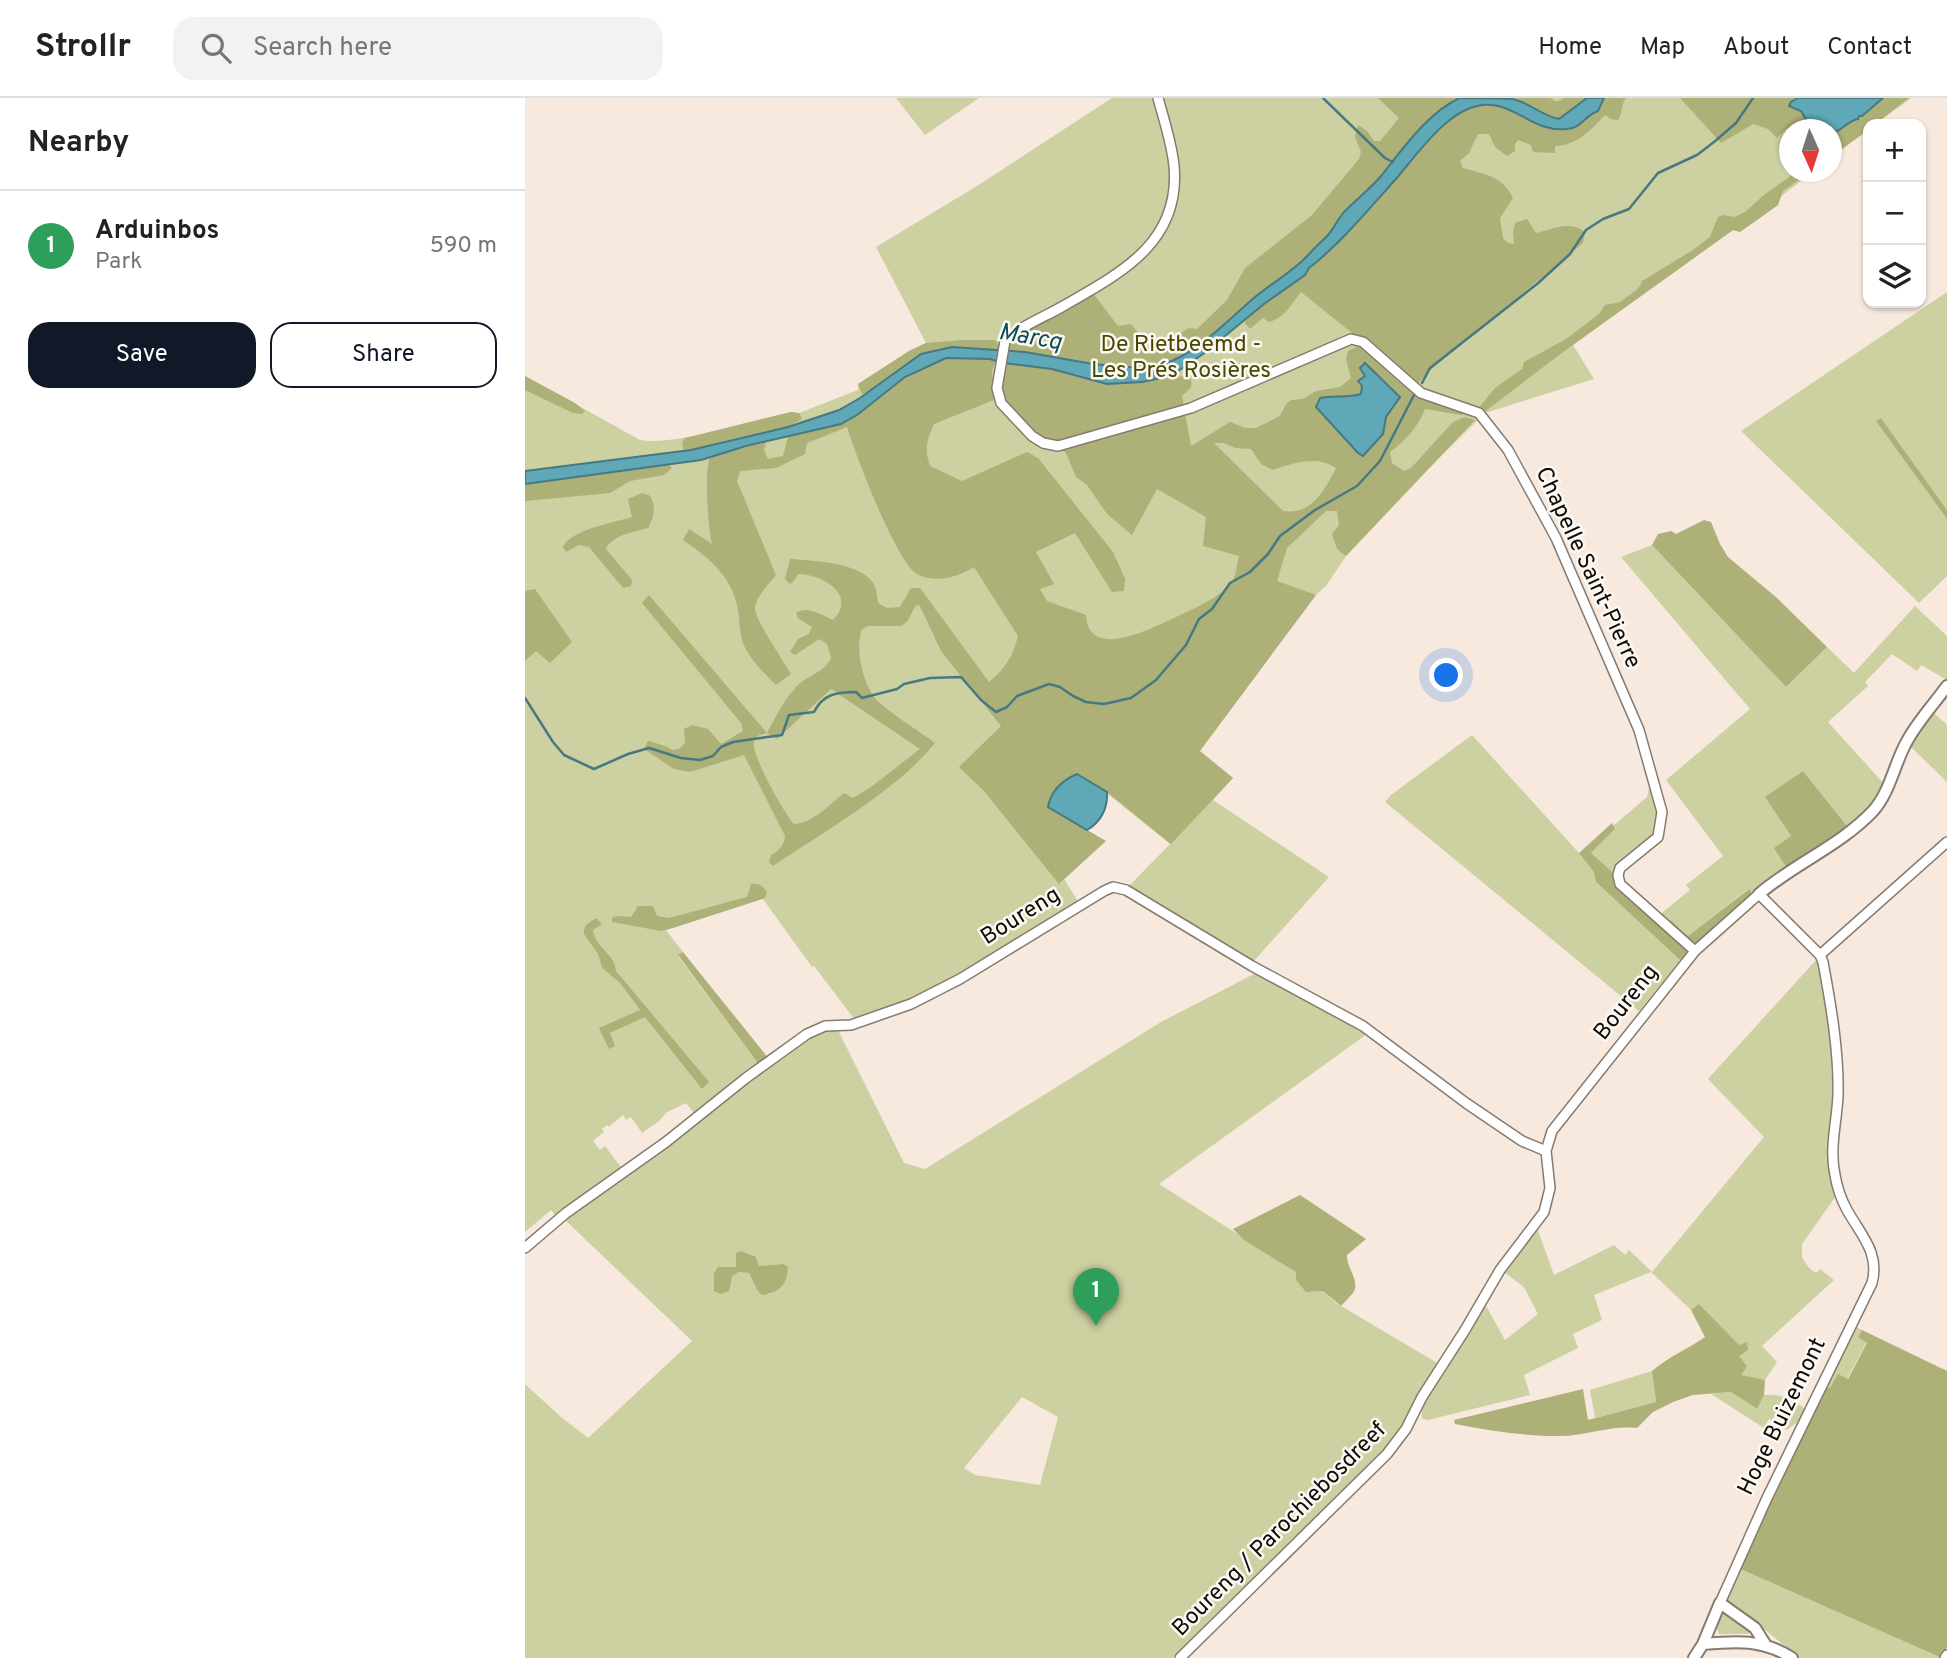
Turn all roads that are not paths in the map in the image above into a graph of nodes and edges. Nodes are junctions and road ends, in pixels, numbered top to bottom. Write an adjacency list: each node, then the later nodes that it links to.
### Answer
1 (1158, 98): 5 (street, Chapelle Saint-Pierre)
2 (1947, 686): 4 (street, Boureng)
3 (1947, 842): 6 (street)
4 (1759, 894): 5 (street, Boureng); 6 (street)
5 (1695, 951): 7 (street, Boureng)
6 (1820, 956): 9 (street, Hoge Buizemont)
7 (1546, 1151): 8 (street, Boureng); 12 (street, Boureng / Parochiebosdreef)
8 (525, 1248)
9 (1720, 1603): 10 (street, Hoge Buizemont); 11 (street)
10 (1703, 1644): 11 (street); 13 (street, Hoge Buizemont)
11 (1765, 1644): 14 (street)
12 (1180, 1658)
13 (1694, 1658)
14 (1792, 1658)

